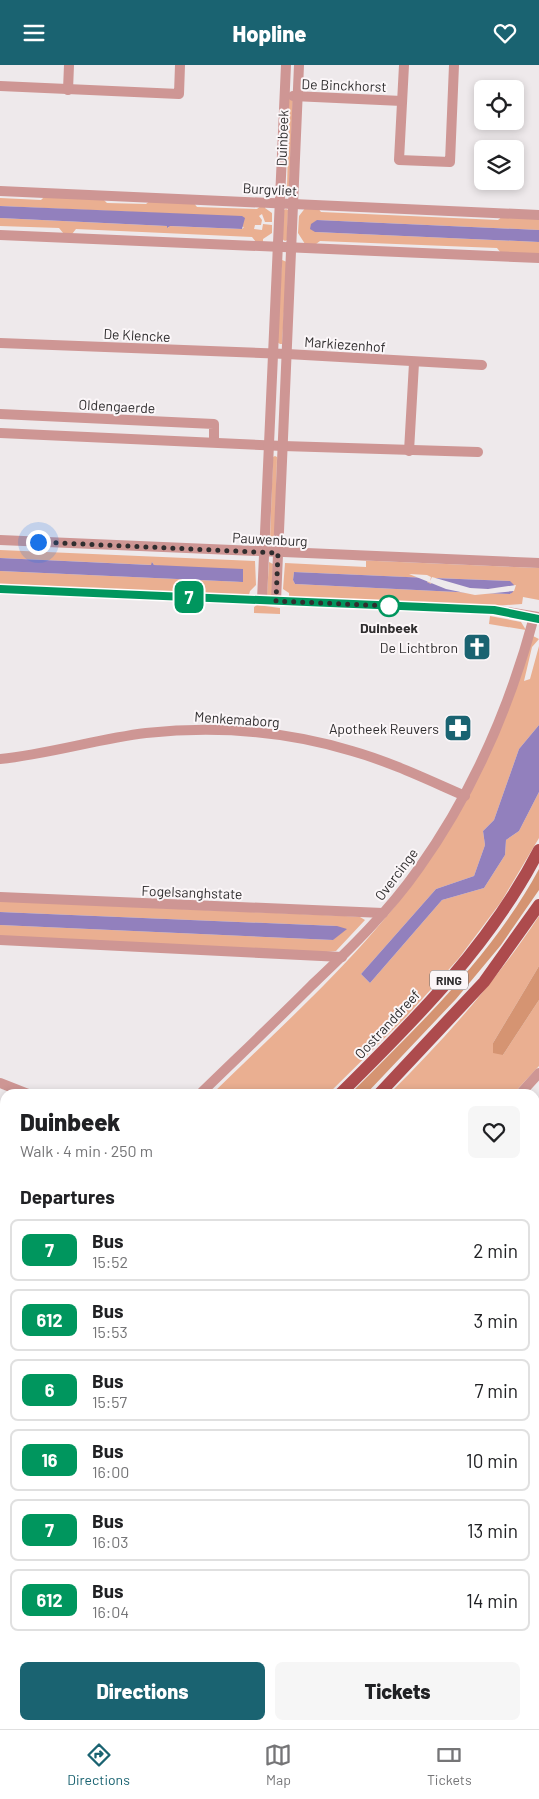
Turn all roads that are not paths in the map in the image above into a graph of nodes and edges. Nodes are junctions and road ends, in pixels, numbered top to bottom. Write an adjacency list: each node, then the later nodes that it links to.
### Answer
1 (69, 65): 8 (street)
2 (180, 65): 8 (street)
3 (286, 65): 9 (street, Duinbeek)
4 (299, 65): 10 (street, Duinbeek)
5 (404, 65): 11 (street, De Binckhorst)
6 (454, 65): 11 (street, De Binckhorst)
7 (0, 86): 8 (street)
8 (68, 90)
9 (285, 95): 10 (street, De Binckhorst); 13 (street, Duinbeek)
10 (298, 97): 11 (street, De Binckhorst); 14 (street, Duinbeek)
11 (402, 101)
12 (0, 191): 13 (street, Burgvliet)
13 (280, 203): 14 (street, Burgvliet); 17 (street, Duinbeek)
14 (293, 204): 15 (street, Burgvliet); 18 (street, Duinbeek)
15 (539, 215)
16 (0, 235): 17 (street)
17 (278, 246): 18 (street); 22 (street, Duinbeek)
18 (291, 247): 19 (street); 21 (street, Duinbeek)
19 (539, 257)
20 (0, 343): 22 (street, De Klencke)
21 (287, 354): 22 (street, Markiezenhof); 23 (street, Markiezenhof); 29 (street, Duinbeek)
22 (273, 355): 28 (street, Duinbeek)
23 (414, 363): 24 (street, Markiezenhof); 30 (street)
24 (482, 365)
25 (0, 414): 27 (street, Oldengaerde)
26 (0, 433): 27 (street)
27 (214, 442): 28 (street)
28 (269, 445): 29 (street); 33 (street, Duinbeek)
29 (283, 446): 30 (street); 34 (street, Duinbeek)
30 (409, 451): 31 (street)
31 (478, 451)
32 (0, 541): 33 (street, Pauwenburg)
33 (264, 552): 34 (street, Pauwenburg); 37 (street, Duinbeek)
34 (278, 553): 35 (street, Pauwenburg); 38 (street, Duinbeek)
35 (539, 563)
36 (0, 589): 37 (street)
37 (262, 600): 38 (street)
38 (276, 601): 39 (street)
39 (537, 618): 41 (street, Overcinge)
40 (0, 759): 41 (street, Menkemaborg)
41 (464, 796): 45 (street, Overcinge)
42 (539, 850): 53 (main road, Oostranddreef / RING)
43 (0, 897): 45 (street, Fogelsanghstate)
44 (539, 905): 54 (main road, RING)
45 (383, 913): 47 (street, Overcinge)
46 (0, 940): 47 (street)
47 (342, 957): 52 (street, Overcinge)
48 (539, 1073): 49 (street)
49 (531, 1082): 55 (street); 56 (street)
50 (0, 1083): 51 (street)
51 (15, 1089)
52 (205, 1089)
53 (345, 1089)
54 (384, 1089)
55 (525, 1089)
56 (538, 1089)

